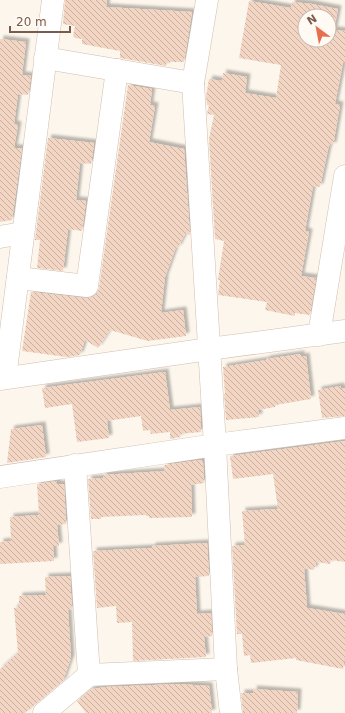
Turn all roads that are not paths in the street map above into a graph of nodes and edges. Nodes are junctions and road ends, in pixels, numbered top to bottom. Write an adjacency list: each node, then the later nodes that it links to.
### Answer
1 (53, 0): 3 (street)
2 (207, 0): 5 (street)
3 (45, 58): 4 (street); 7 (street)
4 (117, 70): 5 (street); 9 (street)
5 (193, 83): 12 (street)
6 (345, 176): 11 (street)
7 (23, 233): 8 (street); 9 (street)
8 (0, 237)
9 (18, 278): 13 (street)
10 (345, 331): 11 (street)
11 (319, 335): 12 (street)
12 (209, 349): 13 (street); 15 (street)
13 (3, 378)
14 (345, 428): 15 (street)
15 (215, 445): 16 (street); 18 (street)
16 (75, 465): 17 (street); 19 (street)
17 (0, 477)
18 (226, 670): 19 (street); 21 (street)
19 (89, 675): 20 (street)
20 (44, 713)
21 (231, 713)

